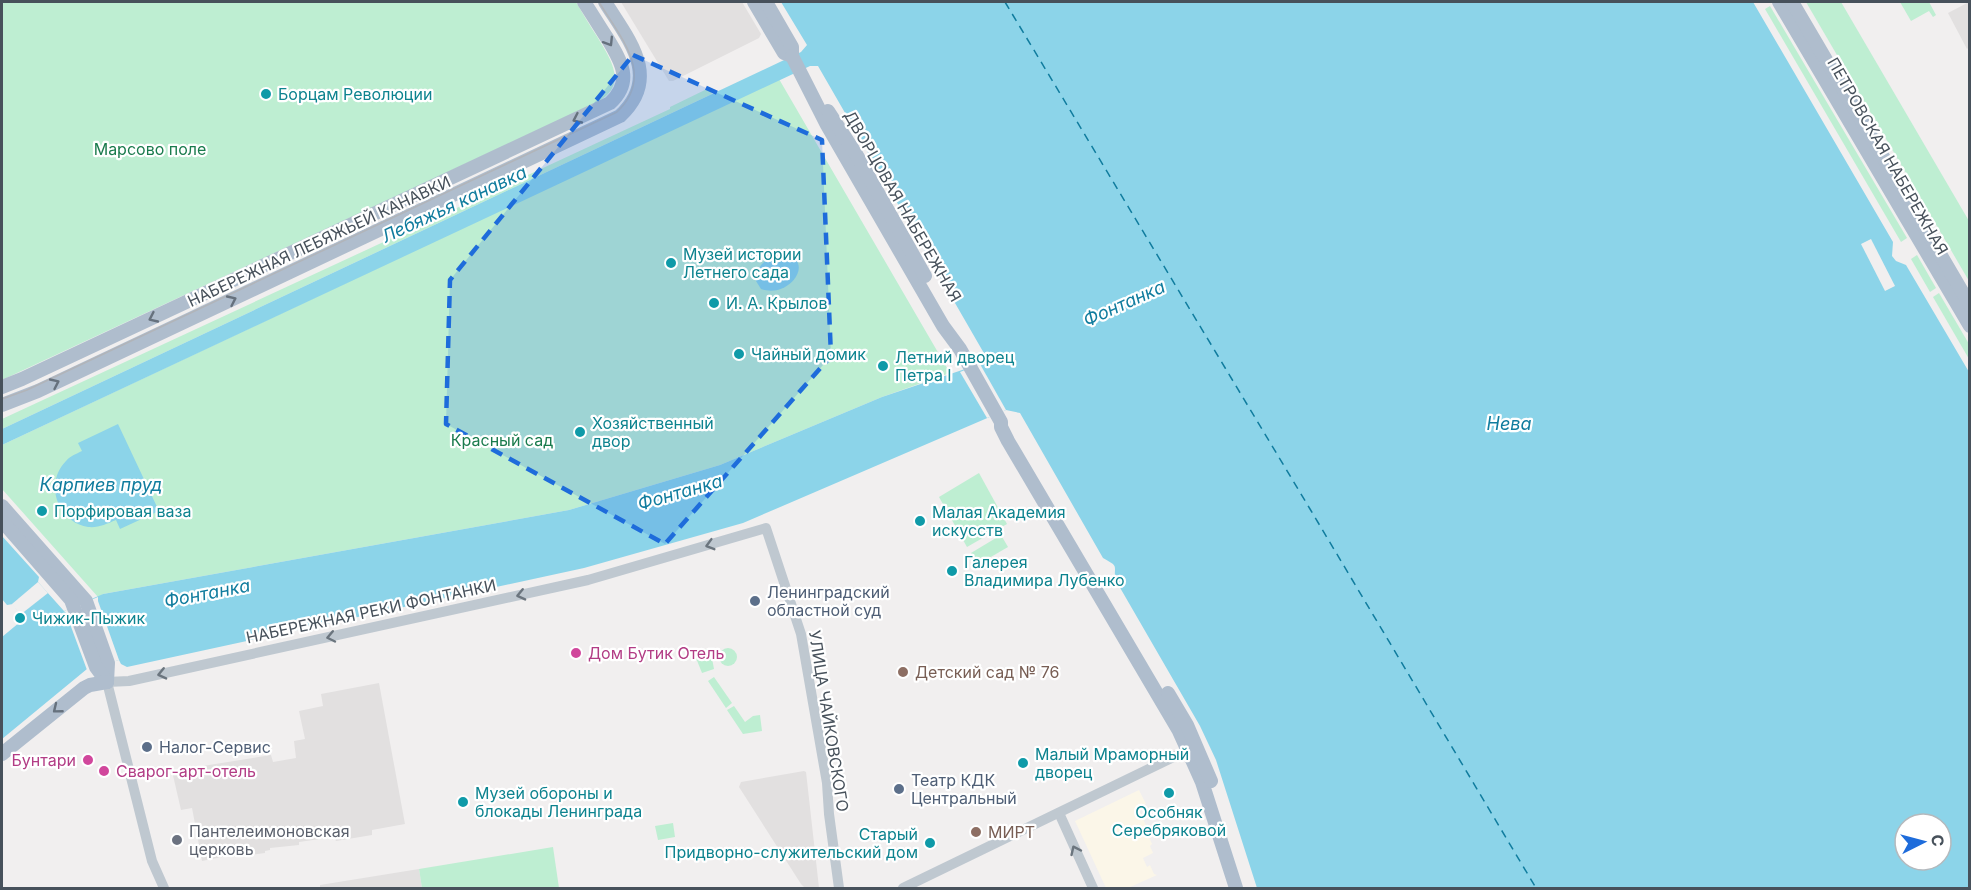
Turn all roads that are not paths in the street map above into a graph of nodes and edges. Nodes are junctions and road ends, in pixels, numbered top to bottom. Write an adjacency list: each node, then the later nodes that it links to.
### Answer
1 (584, 2): 10 (main road, НАБЕРЕЖНАЯ ЛЕБЯЖЬЕЙ КАНАВКИ, one-way to 10)
2 (605, 2): 11 (main road, НАБЕРЕЖНАЯ ЛЕБЯЖЬЕЙ КАНАВКИ, one-way to 2)
3 (754, 2): 7 (main road)
4 (766, 2): 7 (main road)
5 (1779, 2): 9 (main road, ПЕТРОВСКАЯ НАБЕРЕЖНАЯ)
6 (1792, 2): 8 (main road, ПЕТРОВСКАЯ НАБЕРЕЖНАЯ)
7 (792, 56): 12 (main road, ДВОРЦОВАЯ НАБЕРЕЖНАЯ)
8 (1970, 305)
9 (1970, 326)
10 (2, 387)
11 (2, 405)
12 (999, 418): 18 (main road); 26 (main road)
13 (2, 506): 16 (main road)
14 (2, 521): 16 (main road)
15 (766, 528): 17 (street, НАБЕРЕЖНАЯ РЕКИ ФОНТАНКИ, one-way to 17); 22 (street, УЛИЦА ЧАЙКОВСКОГО)
16 (80, 604): 17 (main road)
17 (107, 682): 19 (main road, НАБЕРЕЖНАЯ РЕКИ ФОНТАНКИ, one-way to 19); 21 (street)
18 (1188, 750): 20 (street); 25 (main road)
19 (2, 754)
20 (1059, 813): 23 (street); 24 (street, one-way to 20)
21 (164, 888)
22 (839, 888)
23 (903, 888)
24 (1093, 888)
25 (1236, 888)
26 (1245, 888)

